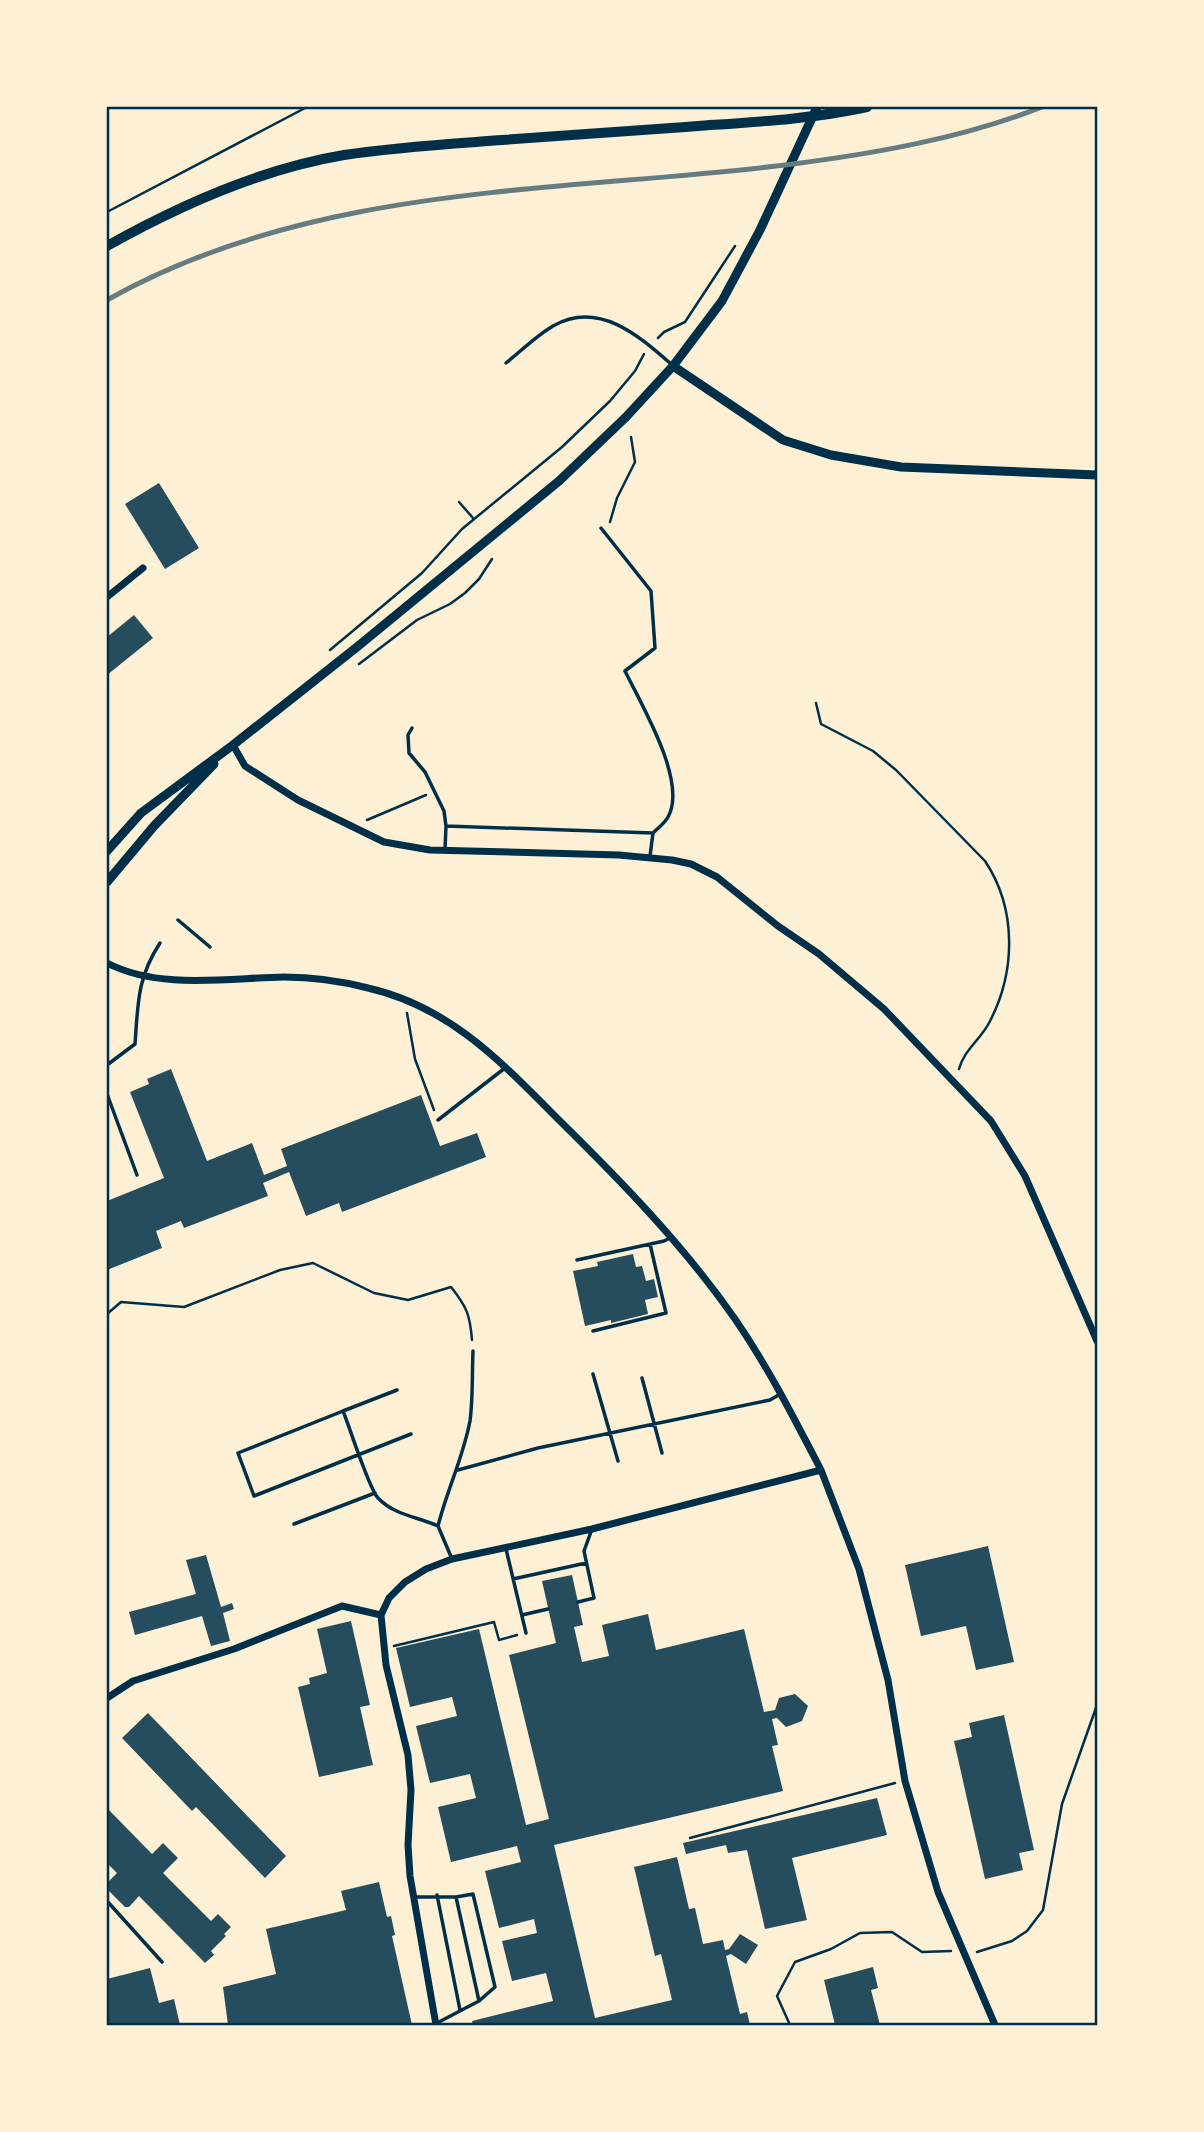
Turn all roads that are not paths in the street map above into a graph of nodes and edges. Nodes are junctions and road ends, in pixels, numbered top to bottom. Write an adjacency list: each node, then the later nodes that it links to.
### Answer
1 (817, 107): 5 (street)
2 (867, 107): 3 (main road)
3 (107, 246)
4 (506, 363): 5 (lane)
5 (673, 366): 6 (street); 11 (street)
6 (1097, 475)
7 (601, 528): 13 (lane)
8 (143, 568): 9 (street)
9 (107, 597)
10 (412, 728): 12 (lane)
11 (233, 745): 14 (street); 15 (street); 17 (street)
12 (446, 826): 13 (lane); 15 (lane)
13 (653, 833): 16 (lane)
14 (107, 851)
15 (445, 851): 16 (street)
16 (650, 858): 32 (street)
17 (107, 882)
18 (178, 920): 20 (lane)
19 (160, 943): 22 (lane)
20 (210, 947)
21 (107, 963): 22 (street)
22 (142, 975): 23 (lane); 24 (street)
23 (107, 1065)
24 (507, 1067): 26 (lane); 28 (street)
25 (107, 1094): 27 (lane)
26 (438, 1120)
27 (137, 1175)
28 (671, 1237): 29 (lane); 37 (street)
29 (650, 1244): 30 (lane); 31 (lane)
30 (577, 1260)
31 (593, 1331)
32 (1097, 1341)
33 (473, 1351): 45 (lane)
34 (593, 1374): 40 (lane)
35 (642, 1378): 39 (lane)
36 (397, 1390): 38 (lane)
37 (782, 1394): 39 (lane); 46 (street)
38 (343, 1411): 43 (lane); 43 (lane)
39 (654, 1423): 40 (lane); 42 (lane)
40 (611, 1433): 44 (lane); 45 (lane)
41 (411, 1434): 43 (lane)
42 (662, 1453)
43 (360, 1454): 47 (lane)
44 (618, 1461)
45 (458, 1470): 49 (lane)
46 (821, 1470): 50 (street); 69 (street)
47 (375, 1493): 48 (lane); 49 (lane)
48 (294, 1524)
49 (438, 1526): 52 (lane)
50 (592, 1529): 51 (street); 53 (lane)
51 (506, 1547): 52 (street); 54 (lane)
52 (452, 1559): 57 (street)
53 (586, 1563): 54 (lane); 55 (lane)
54 (513, 1579): 58 (lane)
55 (578, 1602)
56 (548, 1609): 58 (lane)
57 (381, 1615): 60 (street); 63 (street)
58 (522, 1615): 59 (lane)
59 (526, 1633)
60 (107, 1698)
61 (437, 1895): 62 (lane); 63 (lane); 67 (lane)
62 (456, 1896): 66 (lane); 66 (lane)
63 (414, 1897): 68 (street)
64 (107, 1901): 65 (lane)
65 (162, 1962)
66 (479, 2001): 67 (lane)
67 (460, 2010): 68 (lane)
68 (436, 2024)
69 (995, 2025)

